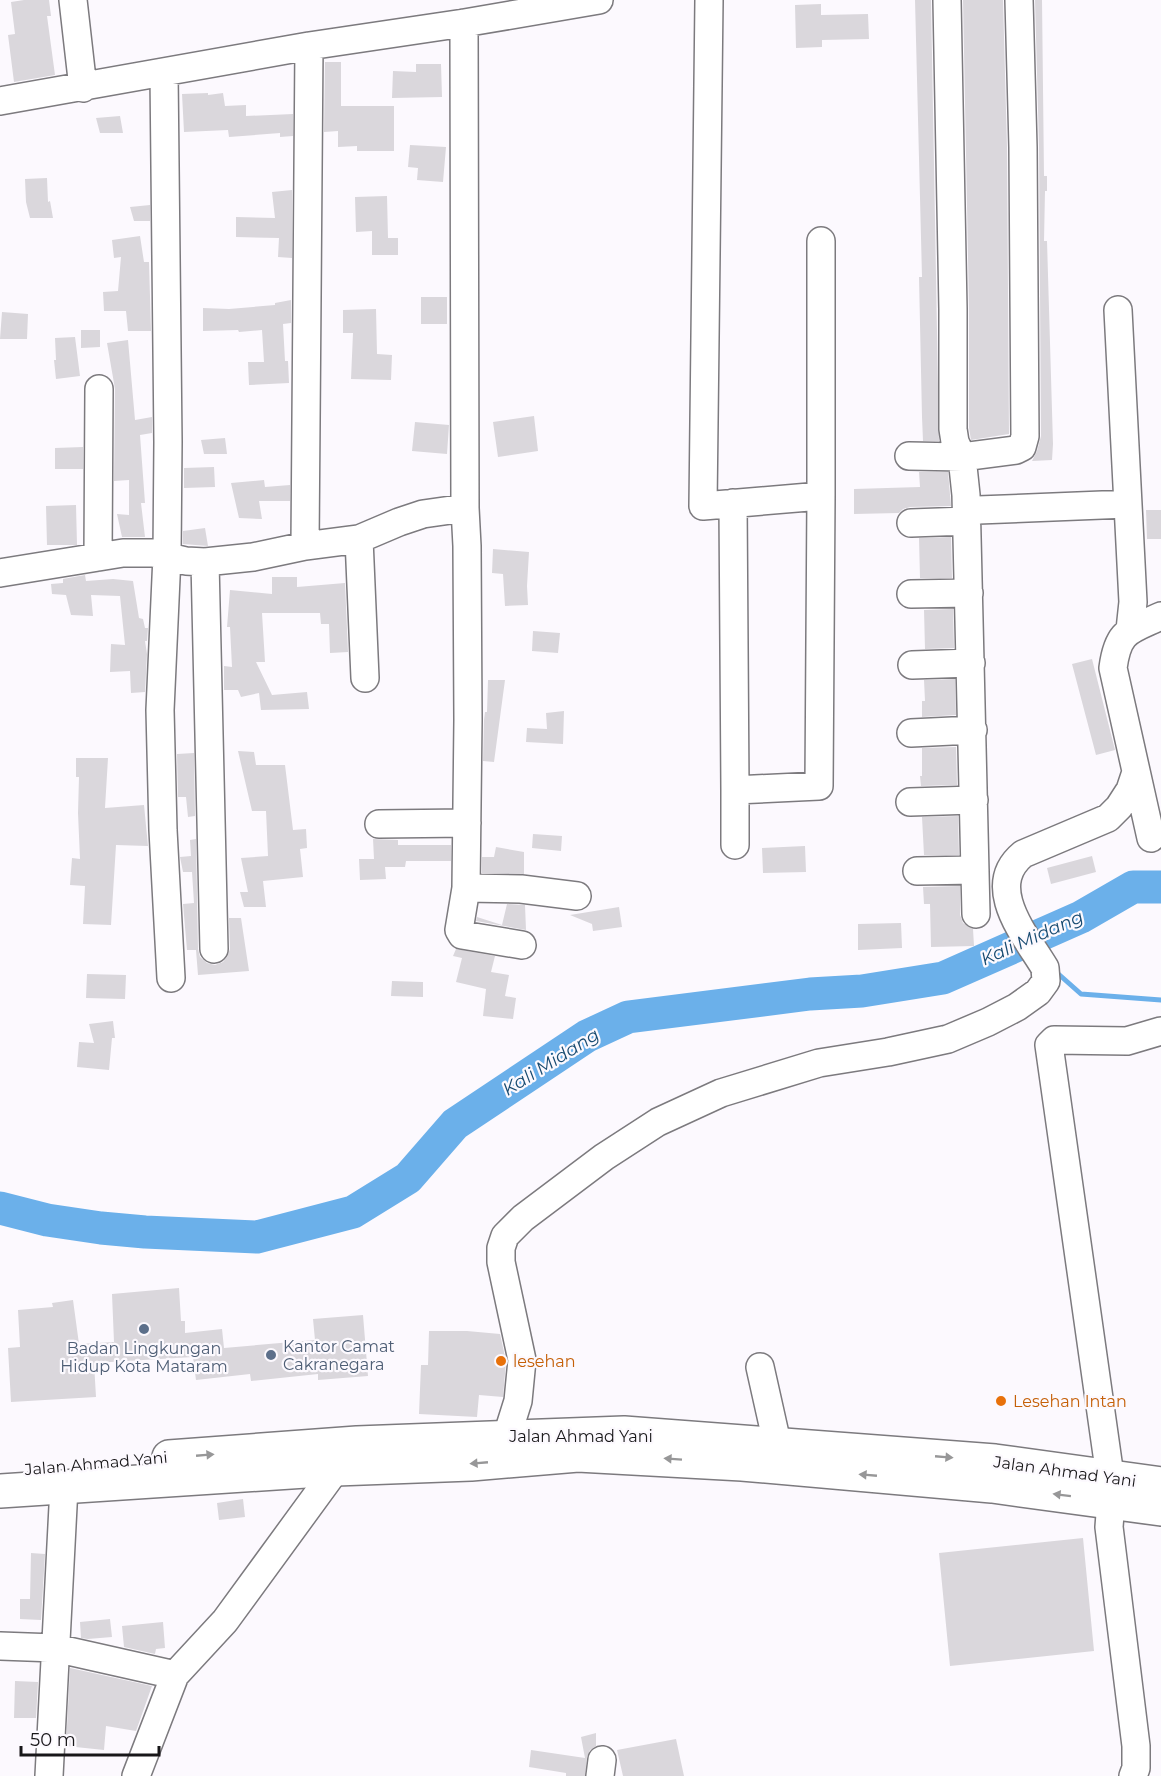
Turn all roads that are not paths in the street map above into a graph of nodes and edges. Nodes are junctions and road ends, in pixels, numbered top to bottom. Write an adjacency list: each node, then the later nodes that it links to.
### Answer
1 (73, 0): 9 (street)
2 (599, 0): 6 (street)
3 (709, 0): 17 (street)
4 (947, 0): 15 (street)
5 (1019, 0): 15 (street)
6 (464, 23): 7 (street); 19 (street)
7 (309, 46): 8 (street); 23 (street)
8 (164, 73): 9 (street); 24 (street)
9 (83, 88): 10 (street)
10 (0, 101)
11 (821, 241): 16 (street)
12 (1118, 310): 18 (street)
13 (99, 388): 25 (street)
14 (909, 456): 15 (street)
15 (962, 457): 20 (street)
16 (820, 496): 17 (street); 38 (street)
17 (733, 503): 38 (street)
18 (1127, 504): 20 (street); 31 (street)
19 (465, 508): 22 (street); 42 (street)
20 (972, 515): 21 (street); 28 (street)
21 (911, 523)
22 (359, 539): 23 (street); 34 (street)
23 (305, 546): 26 (street)
24 (167, 556): 25 (street); 26 (street); 53 (street)
25 (98, 557): 27 (street)
26 (205, 562): 52 (street)
27 (0, 573)
28 (969, 593): 29 (street); 32 (street)
29 (911, 594)
30 (1161, 616): 31 (street)
31 (1130, 630): 37 (street)
32 (971, 663): 33 (street); 35 (street)
33 (912, 665)
34 (365, 678)
35 (972, 730): 36 (street); 39 (street)
36 (911, 732)
37 (1135, 775): 41 (street); 44 (street)
38 (735, 790): 45 (street)
39 (974, 800): 40 (street); 46 (street)
40 (910, 802)
41 (1108, 818): 44 (street); 56 (street)
42 (467, 823): 43 (street); 48 (street)
43 (379, 824)
44 (1156, 842)
45 (735, 845)
46 (975, 870): 47 (street); 50 (street)
47 (917, 871)
48 (466, 888): 49 (street); 51 (street)
49 (577, 897)
50 (976, 914)
51 (522, 945)
52 (214, 949)
53 (171, 978)
54 (1161, 1032): 64 (street)
55 (760, 1367): 57 (street)
56 (507, 1436): 57 (highway, Jalan Ahmad Yani); 58 (highway, Jalan Ahmad Yani)
57 (777, 1443): 61 (highway, Jalan Ahmad Yani, one-way to 61)
58 (394, 1454): 59 (highway); 60 (highway, Jalan Ahmad Yani, one-way to 58); 61 (highway, one-way to 58)
59 (336, 1469): 63 (highway); 69 (street)
60 (0, 1471)
61 (994, 1474): 64 (highway, Jalan Ahmad Yani)
62 (1161, 1484): 64 (highway, Jalan Ahmad Yani)
63 (64, 1486): 65 (highway); 68 (street)
64 (1110, 1489): 66 (highway); 72 (street)
65 (0, 1491)
66 (1161, 1509)
67 (0, 1646): 68 (street)
68 (55, 1648): 69 (street); 70 (street)
69 (175, 1675): 71 (street)
70 (49, 1776)
71 (136, 1776)
72 (1133, 1776)

